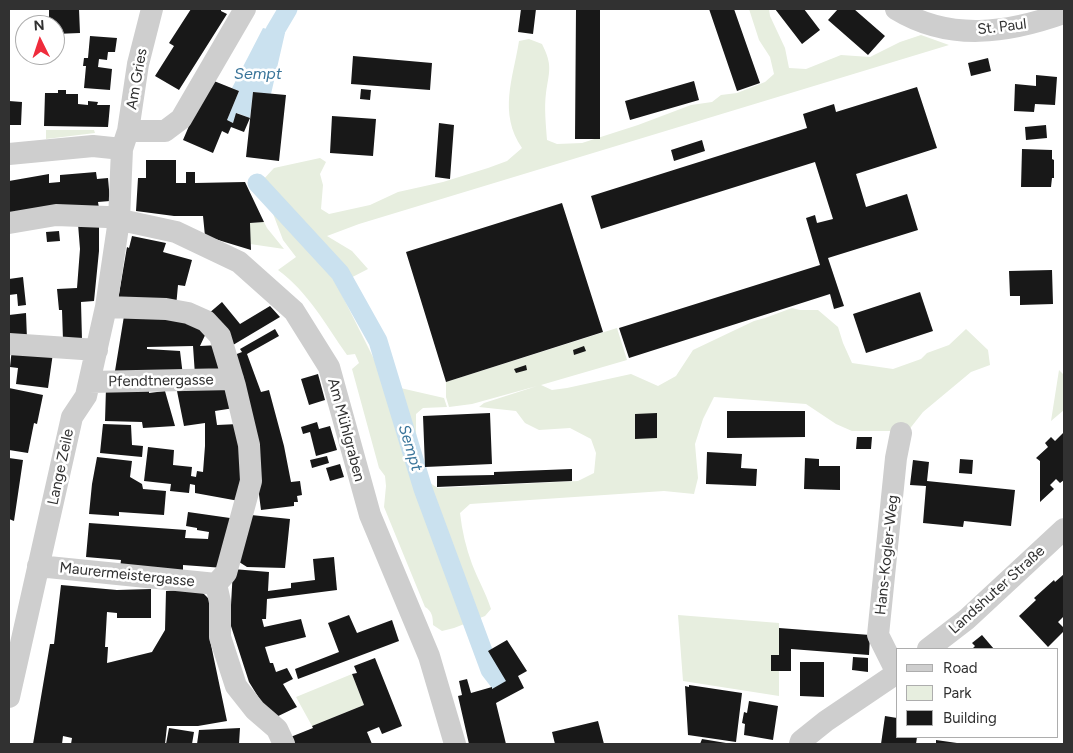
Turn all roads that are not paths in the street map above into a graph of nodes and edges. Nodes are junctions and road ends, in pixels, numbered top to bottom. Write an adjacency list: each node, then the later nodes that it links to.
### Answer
1 (152, 9): 5 (street, Am Gries)
2 (245, 9): 5 (street)
3 (896, 9): 4 (street, St. Paul)
4 (1064, 13)
5 (125, 140): 6 (street); 7 (street, Lange Zeile)
6 (9, 154)
7 (119, 220): 8 (street, Am Mühlgraben); 9 (street, Lange Zeile); 23 (street, Am Mühlgraben)
8 (9, 224)
9 (106, 307): 11 (street, Lange Zeile); 12 (street)
10 (9, 344): 11 (street)
11 (97, 350): 13 (street, Lange Zeile)
12 (233, 379): 13 (street, Pfendtnergasse); 17 (street)
13 (89, 382): 16 (street, Lange Zeile)
14 (901, 433): 19 (street, Hans-Kogler-Weg)
15 (1064, 529): 18 (street, Landshuter Straße)
16 (38, 566): 17 (street, Maurermeistergasse); 21 (street, Lange Zeile)
17 (216, 584): 22 (street)
18 (929, 648)
19 (896, 671)
20 (896, 674): 24 (street)
21 (9, 697)
22 (284, 744)
23 (455, 744)
24 (800, 744)

